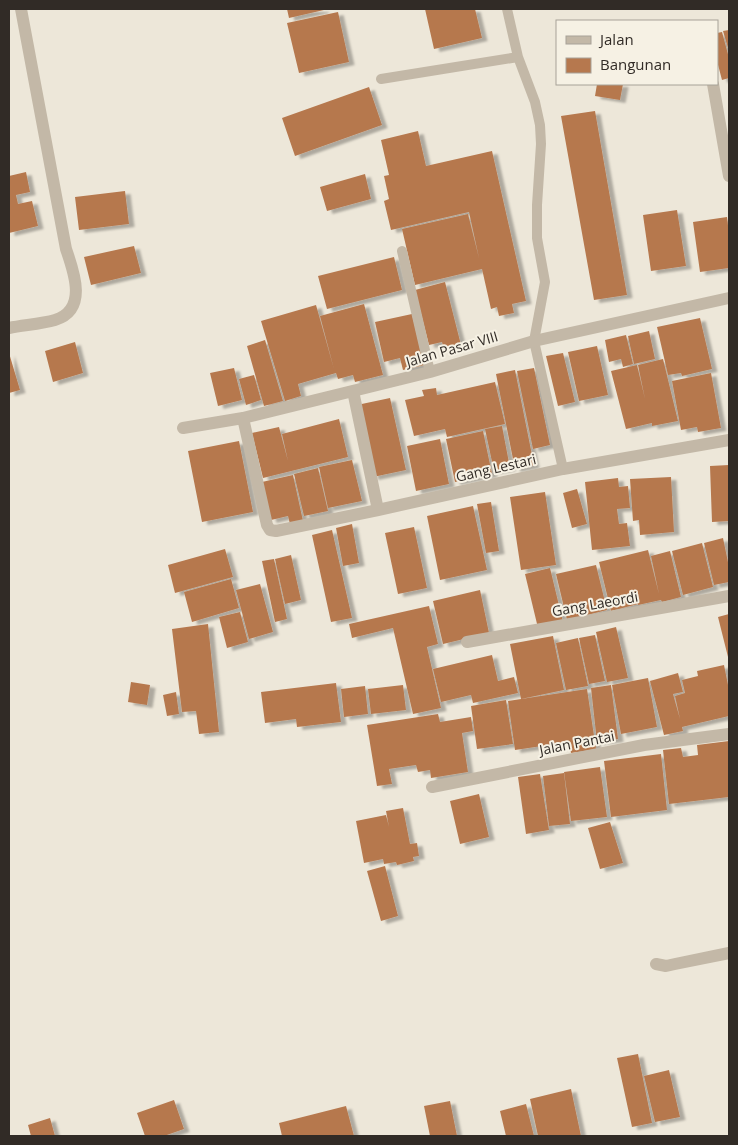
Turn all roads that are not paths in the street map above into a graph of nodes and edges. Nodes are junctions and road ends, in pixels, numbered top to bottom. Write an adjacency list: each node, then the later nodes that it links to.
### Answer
1 (21, 9): 9 (street)
2 (507, 9): 3 (lane)
3 (518, 57): 4 (lane); 10 (lane)
4 (381, 79)
5 (713, 85): 6 (street)
6 (729, 176)
7 (402, 251): 11 (lane)
8 (729, 298): 10 (street, Jalan Pasar VIII)
9 (9, 328)
10 (534, 341): 11 (street, Jalan Pasar VIII); 16 (lane)
11 (430, 372): 12 (street, Jalan Pasar VIII)
12 (353, 391): 13 (street, Jalan Pasar VIII); 17 (street)
13 (243, 418): 14 (street, Jalan Pasar VIII); 17 (street, Gang Lestari)
14 (183, 428)
15 (729, 440): 16 (street, Gang Lestari)
16 (563, 469): 17 (street, Gang Lestari)
17 (378, 510)
18 (729, 596): 19 (street, Gang Laeordi)
19 (467, 642)
20 (729, 734): 21 (street, Jalan Pantai)
21 (432, 787)
22 (729, 953): 23 (street)
23 (656, 964)

